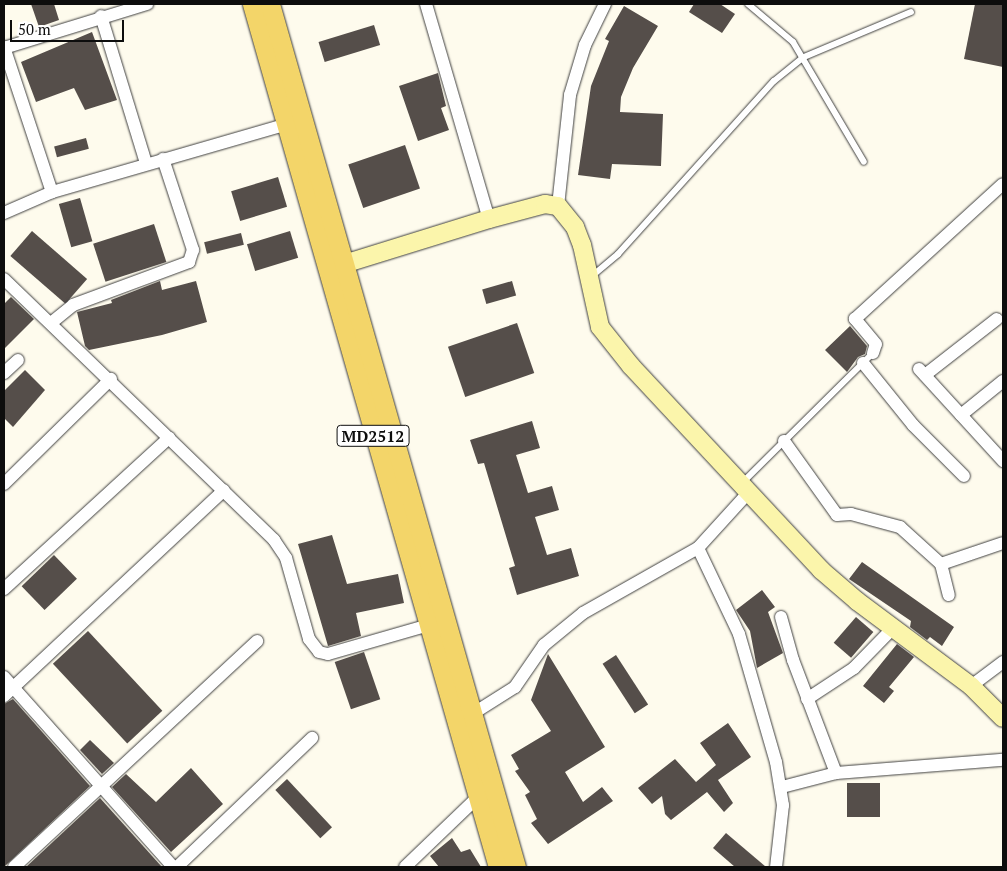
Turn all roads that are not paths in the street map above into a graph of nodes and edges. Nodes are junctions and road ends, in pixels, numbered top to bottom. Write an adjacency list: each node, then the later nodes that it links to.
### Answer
1 (147, 4): 8 (street)
2 (252, 4): 11 (main road, MD2512)
3 (270, 4): 20 (main road, MD2512)
4 (426, 4): 19 (street)
5 (605, 4): 17 (street)
6 (748, 4): 10 (lane)
7 (911, 12): 10 (lane)
8 (101, 16): 9 (street); 14 (street)
9 (4, 48): 16 (street)
10 (804, 57): 13 (lane); 22 (lane)
11 (284, 125): 12 (street); 21 (main road, MD2512)
12 (163, 159): 14 (street); 25 (street)
13 (864, 162)
14 (146, 163): 16 (street)
15 (1003, 184): 26 (street)
16 (52, 192): 18 (street)
17 (558, 206): 19 (street); 22 (street)
18 (4, 213)
19 (489, 218): 20 (street)
20 (344, 264): 21 (street); 55 (main road, MD2512)
21 (325, 270): 46 (main road, MD2512)
22 (590, 277): 38 (street)
23 (6, 284): 25 (street)
24 (997, 319): 32 (street)
25 (51, 323): 30 (street)
26 (873, 353): 28 (lane)
27 (18, 360): 29 (street)
28 (863, 363): 34 (lane); 36 (street)
29 (4, 373)
30 (112, 379): 33 (street); 37 (street)
31 (1003, 381): 32 (street)
32 (961, 415): 35 (street)
33 (169, 438): 39 (street); 43 (street)
34 (784, 441): 38 (lane); 42 (street)
35 (1003, 461)
36 (964, 476)
37 (4, 484)
38 (746, 487): 41 (street); 47 (street)
39 (224, 490): 46 (street); 52 (street)
40 (1003, 543): 42 (street)
41 (698, 548): 55 (street); 59 (street)
42 (941, 564): 44 (street)
43 (4, 589)
44 (949, 594)
45 (781, 617): 53 (street)
46 (429, 625): 55 (main road, MD2512)
47 (894, 628): 51 (street); 53 (street)
48 (257, 641): 60 (street)
49 (1003, 662): 51 (street)
50 (4, 677): 52 (street)
51 (971, 686): 54 (street)
52 (9, 692): 60 (street)
53 (807, 699): 58 (street)
54 (1003, 718)
55 (465, 719): 61 (main road, MD2512); 66 (main road, MD2512)
56 (312, 738): 63 (street)
57 (1003, 760): 58 (street)
58 (836, 772): 59 (street)
59 (782, 787): 67 (street)
60 (104, 788): 62 (street); 63 (street)
61 (478, 797): 64 (street); 65 (main road, MD2512)
62 (14, 867)
63 (175, 867)
64 (405, 867)
65 (498, 867)
66 (516, 867)
67 (776, 867)

